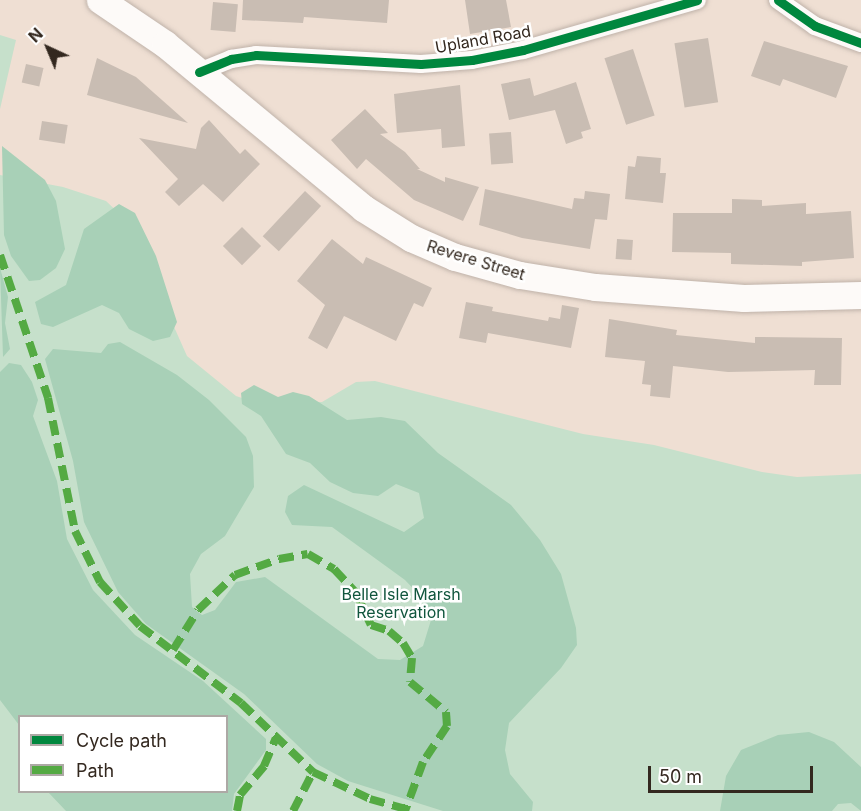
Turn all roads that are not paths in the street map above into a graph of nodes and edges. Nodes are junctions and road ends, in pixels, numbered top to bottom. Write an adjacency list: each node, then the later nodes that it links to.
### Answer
1 (100, 0): 5 (main road, Revere Street)
2 (697, 0): 5 (street, Upland Road)
3 (777, 0): 4 (street)
4 (861, 43)
5 (199, 72): 6 (main road, Revere Street)
6 (861, 295)

